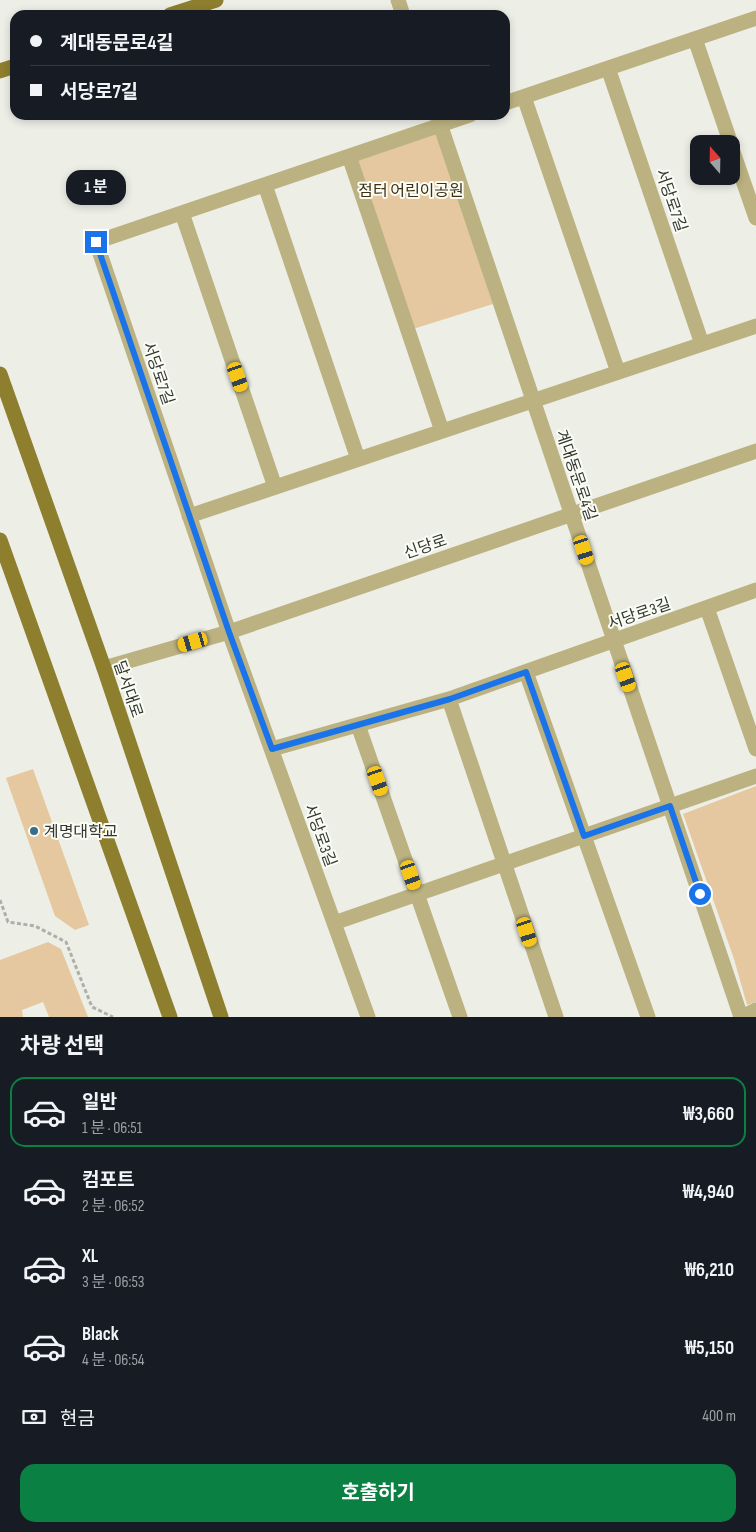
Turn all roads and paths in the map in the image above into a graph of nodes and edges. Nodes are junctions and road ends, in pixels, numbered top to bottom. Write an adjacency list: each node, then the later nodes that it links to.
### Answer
1 (216, 0): 2 (main road)
2 (185, 10)
3 (756, 18): 4 (street)
4 (695, 39): 5 (street); 9 (street)
5 (608, 68): 6 (street); 16 (street, 서당로7길)
6 (524, 97): 7 (street); 17 (street)
7 (510, 101)
8 (438, 120): 10 (street, 서당로7길); 19 (street, 계대동문로4길)
9 (728, 135)
10 (349, 156): 12 (street, 서당로7길); 20 (street)
11 (740, 171): 14 (street)
12 (265, 185): 13 (street, 서당로7길); 22 (street)
13 (182, 213): 23 (street); 25 (street, 서당로7길)
14 (756, 218)
15 (756, 326): 16 (street)
16 (702, 344): 17 (street)
17 (618, 372): 19 (street)
18 (0, 374): 31 (main road, 달서대로)
19 (533, 400): 20 (street); 24 (street, 계대동문로4길)
20 (442, 431): 22 (street)
21 (756, 451): 24 (street, 신당로)
22 (358, 459): 23 (street)
23 (276, 487): 25 (street)
24 (572, 514): 29 (street, 신당로); 30 (street, 계대동문로4길)
25 (189, 516): 29 (street)
26 (0, 540): 46 (main road)
27 (756, 590): 28 (street, 서당로3길)
28 (707, 608): 30 (street, 서당로3길); 36 (street)
29 (229, 632): 31 (street, 신당로); 35 (street)
30 (614, 640): 32 (street, 서당로3길); 38 (street, 계대동문로4길)
31 (104, 668): 47 (main road, 달서대로)
32 (526, 672): 33 (street, 서당로3길); 39 (street)
33 (450, 699): 34 (street, 서당로3길); 40 (street)
34 (358, 725): 35 (street, 서당로3길); 41 (street)
35 (272, 749): 43 (street, 서당로3길)
36 (756, 749)
37 (756, 776): 38 (street)
38 (670, 806): 39 (street); 52 (street, 계대동문로4길)
39 (584, 836): 40 (street); 51 (street)
40 (504, 863): 41 (street); 50 (street)
41 (417, 894): 43 (street); 49 (street)
42 (0, 900): 45 (path)
43 (334, 922): 48 (street, 서당로3길)
44 (756, 1010): 52 (street)
45 (113, 1017)
46 (170, 1017)
47 (222, 1017)
48 (368, 1017)
49 (460, 1017)
50 (556, 1017)
51 (648, 1017)
52 (742, 1017)

